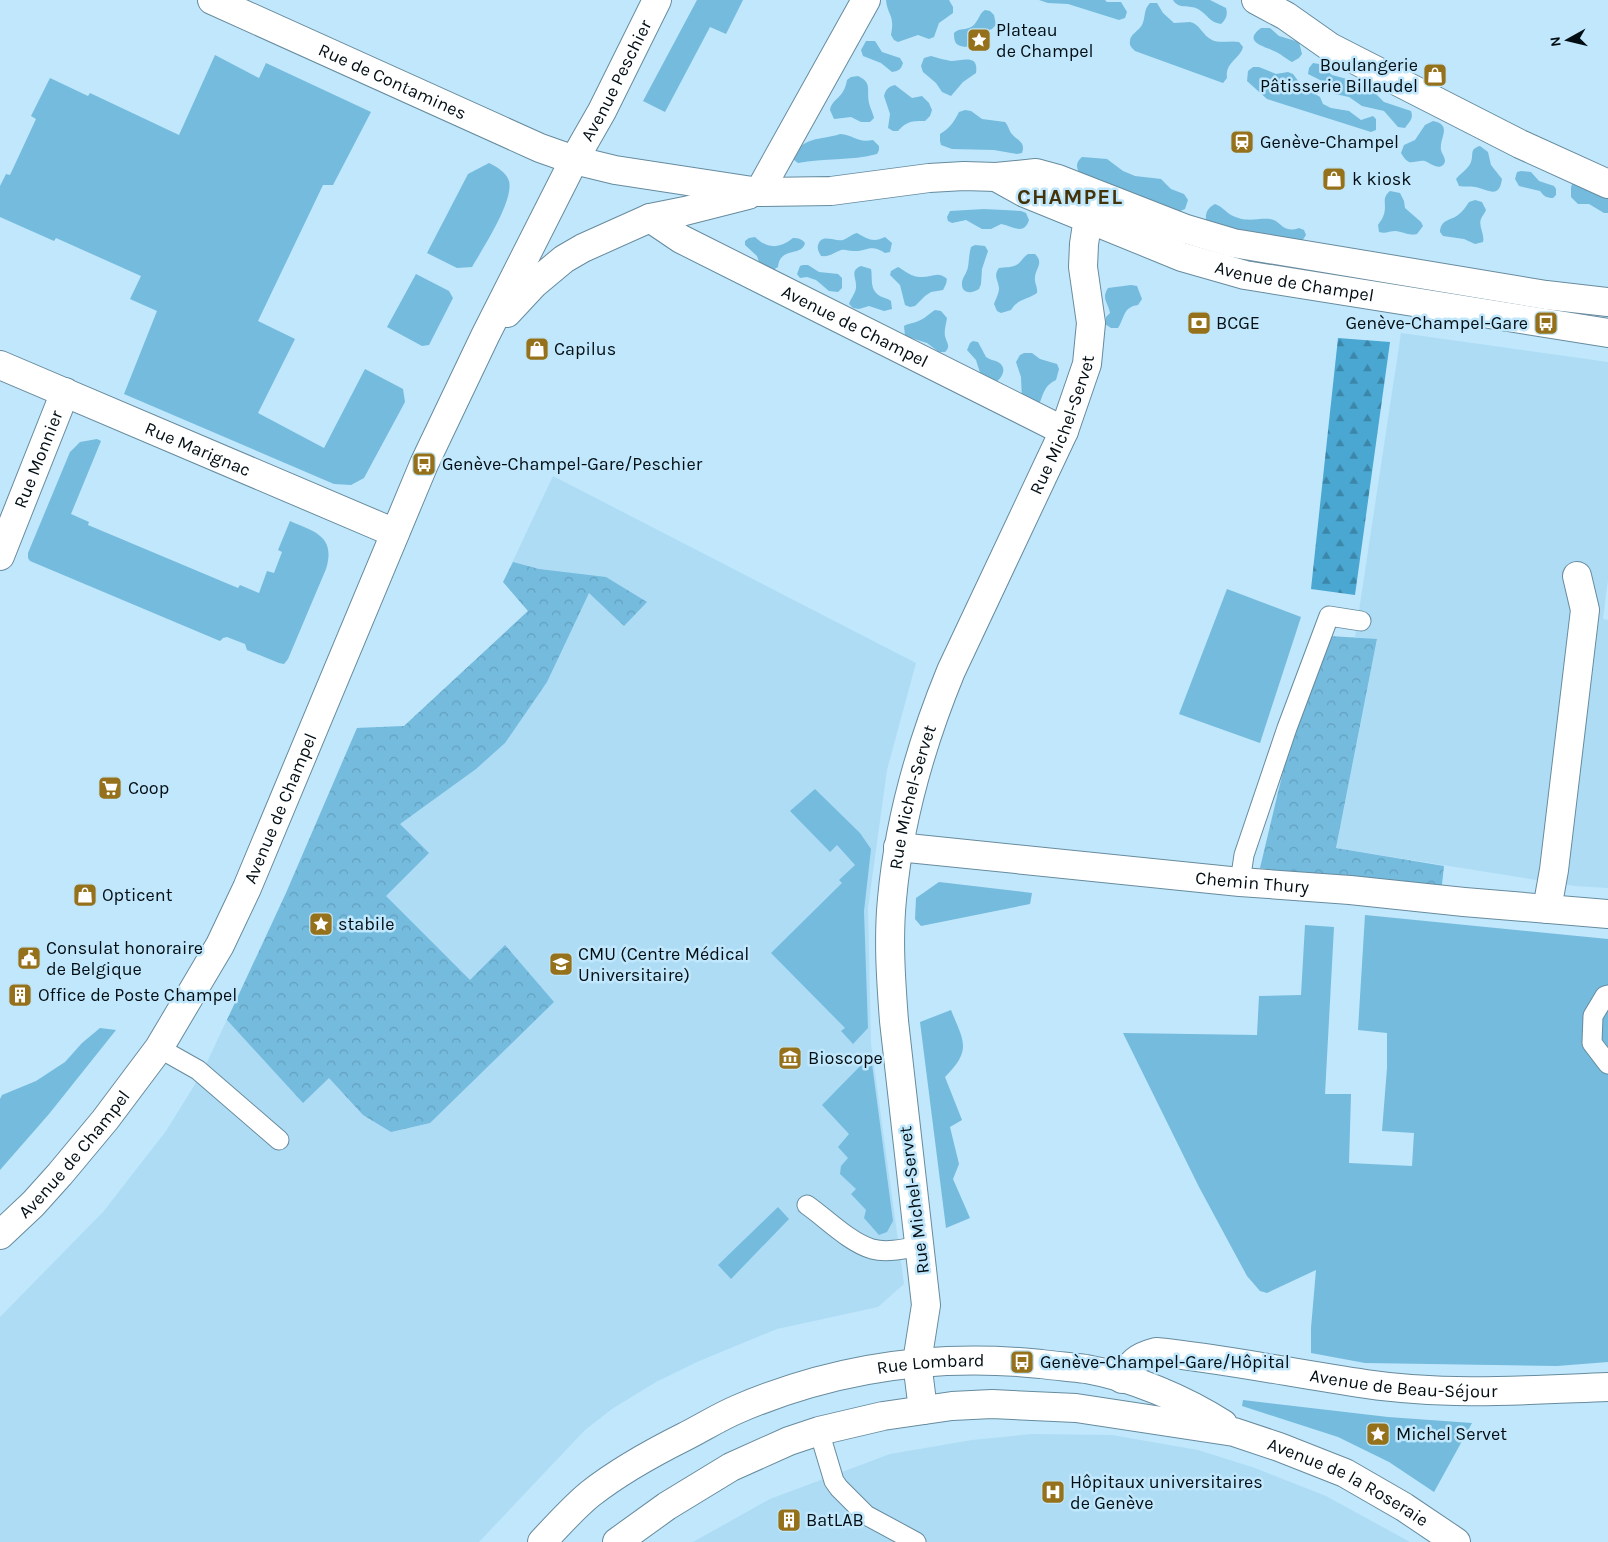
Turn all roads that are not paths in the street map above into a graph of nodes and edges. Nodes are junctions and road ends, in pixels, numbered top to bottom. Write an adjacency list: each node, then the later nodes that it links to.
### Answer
1 (212, 0): 6 (street, Rue de Contamines)
2 (657, 0): 6 (street, Avenue Peschier)
3 (866, 0): 8 (street)
4 (1256, 0): 5 (street)
5 (1290, 8): 7 (street)
6 (574, 160): 8 (street, Avenue de Champel); 13 (street, Avenue de Champel)
7 (1608, 184)
8 (759, 192): 9 (street, Avenue de Champel); 10 (street, Avenue de Champel)
9 (1093, 206): 11 (street, Avenue de Champel); 12 (street, Avenue de Champel); 16 (street, Rue Michel-Servet)
10 (650, 218): 13 (street, Avenue de Champel); 16 (street, Avenue de Champel)
11 (1608, 302)
12 (1608, 332)
13 (485, 336): 17 (street, Avenue de Champel)
14 (0, 365): 15 (street, Rue Marignac)
15 (65, 392): 17 (street, Rue Marignac); 18 (street, Rue Monnier)
16 (1064, 431): 21 (street, Rue Michel-Servet)
17 (395, 533): 26 (street, Avenue de Champel)
18 (0, 556)
19 (1577, 576): 23 (street)
20 (1361, 621): 22 (lane)
21 (898, 847): 22 (street, Chemin Thury); 31 (street, Rue Michel-Servet)
22 (1240, 882): 23 (street, Chemin Thury)
23 (1547, 909): 24 (street, Chemin Thury)
24 (1608, 914)
25 (1608, 995): 27 (lane)
26 (159, 1048): 28 (lane); 30 (street, Avenue de Champel)
27 (1608, 1064)
28 (278, 1140)
29 (808, 1205): 31 (lane)
30 (0, 1235)
31 (919, 1246): 32 (street, Rue Michel-Servet)
32 (918, 1362): 33 (street, Rue Lombard); 36 (street, Rue Michel-Servet); 39 (street, Rue Lombard)
33 (1122, 1379): 34 (street, Avenue de Beau-Séjour); 35 (street); 38 (street, Avenue de la Roseraie)
34 (1608, 1387)
35 (1076, 1408): 36 (street); 38 (street, Avenue de la Roseraie)
36 (923, 1410): 37 (street)
37 (819, 1431): 40 (street); 41 (lane)
38 (1234, 1432): 42 (street, Avenue de la Roseraie)
39 (542, 1542)
40 (617, 1542)
41 (916, 1542)
42 (1456, 1542)

